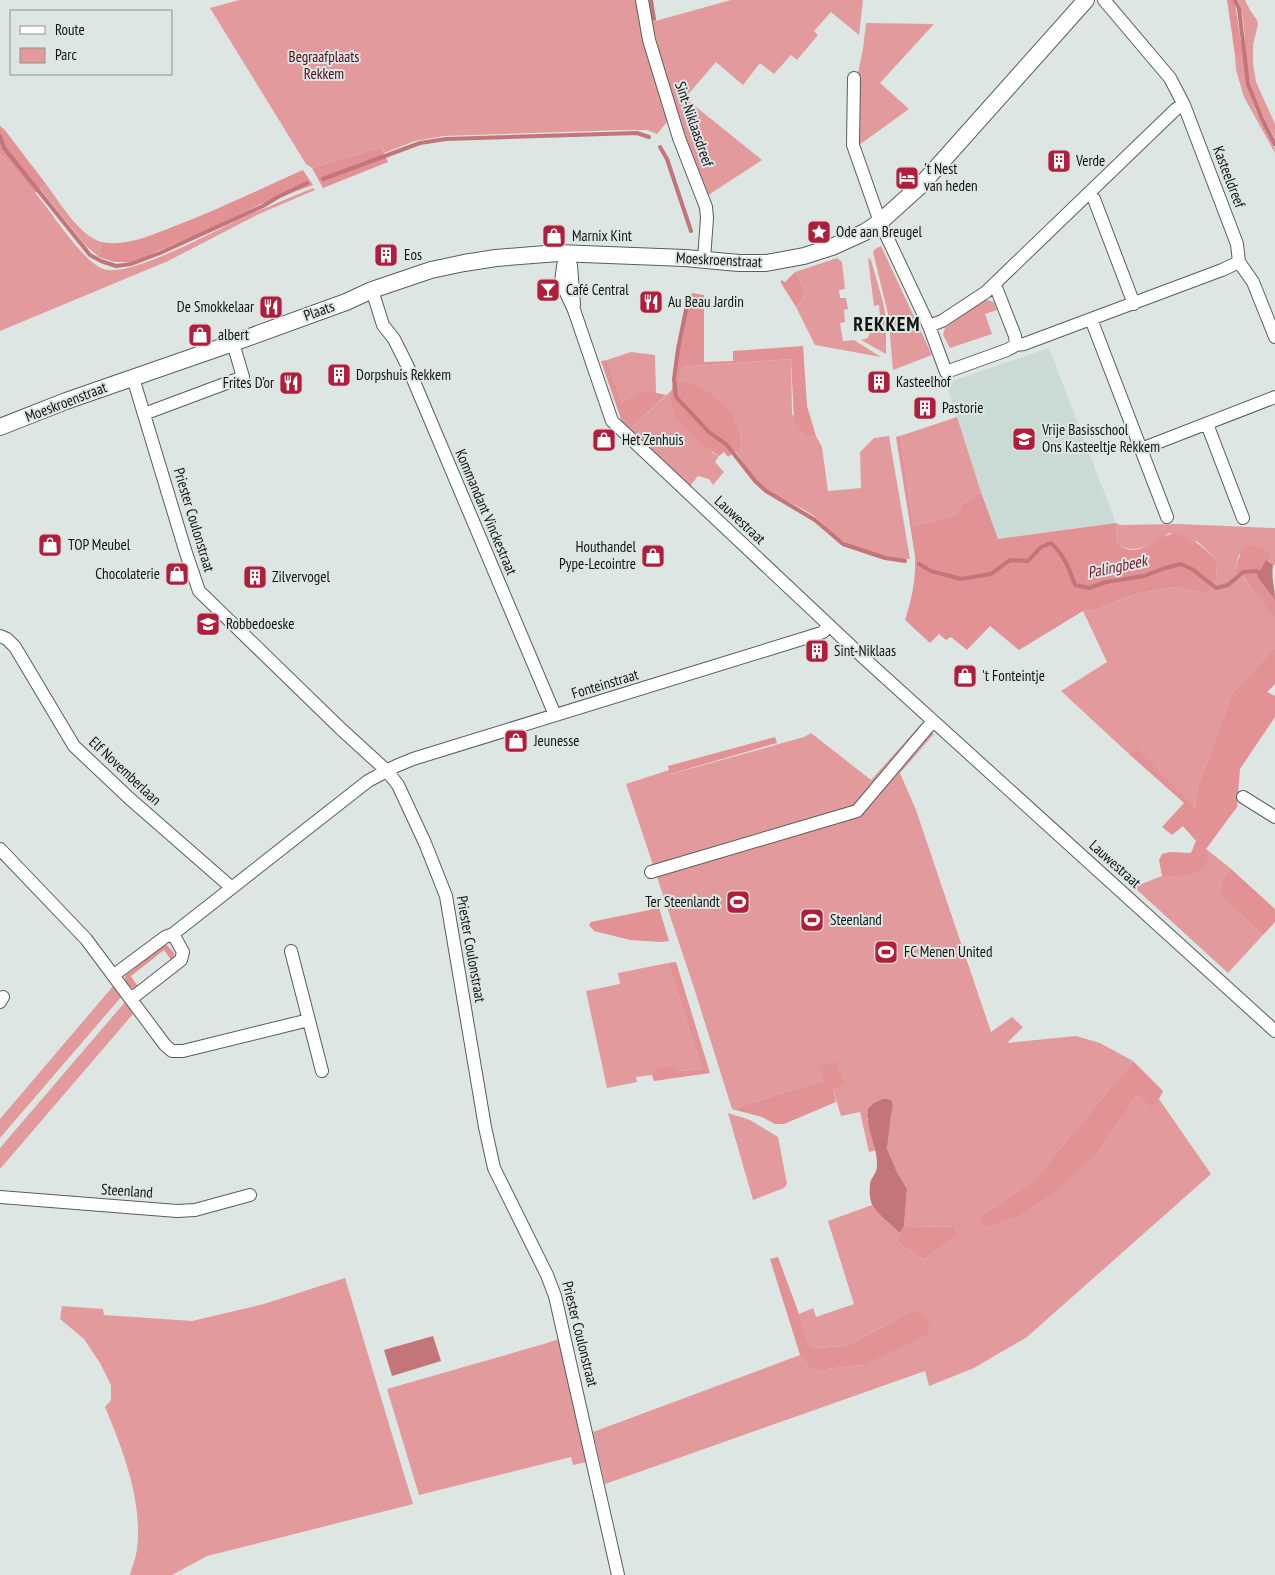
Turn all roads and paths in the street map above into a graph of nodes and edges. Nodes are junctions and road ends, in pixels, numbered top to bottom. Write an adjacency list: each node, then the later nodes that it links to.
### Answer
1 (642, 0): 9 (street, Sint-Niklaasdreef)
2 (1086, 0): 7 (main road, Moeskroenstraat)
3 (1104, 0): 5 (street, Kasteeldreef)
4 (854, 78): 7 (street)
5 (1184, 105): 6 (street); 10 (street, Kasteeldreef)
6 (1088, 194): 11 (street); 13 (street)
7 (881, 225): 9 (main road, Moeskroenstraat); 15 (street)
8 (561, 256): 9 (main road, Moeskroenstraat); 12 (main road, Moeskroenstraat); 27 (street, Lauwestraat)
9 (704, 260)
10 (1239, 262): 13 (street); 16 (street)
11 (993, 286): 15 (street); 18 (street)
12 (372, 290): 17 (main road, Plaats); 29 (street, Kommandant Vinckestraat)
13 (1134, 304): 14 (street)
14 (1091, 319): 18 (street); 24 (street)
15 (929, 326): 18 (street)
16 (1275, 337)
17 (233, 343): 19 (main road, Plaats); 21 (street)
18 (1016, 345)
19 (133, 378): 21 (street, Priester Coulonstraat); 23 (main road, Moeskroenstraat)
20 (1275, 397): 22 (street)
21 (144, 414): 31 (street, Priester Coulonstraat)
22 (1207, 424): 24 (street); 26 (street)
23 (0, 427)
24 (1141, 449): 25 (street)
25 (1166, 517)
26 (1243, 518)
27 (830, 625): 29 (street, Fonteinstraat); 30 (street, Lauwestraat)
28 (0, 636): 36 (street, Elf Novemberlaan)
29 (555, 715): 31 (street, Fonteinstraat)
30 (933, 721): 35 (street); 42 (street, Lauwestraat)
31 (387, 771): 36 (street); 46 (street, Priester Coulonstraat)
32 (1243, 797): 33 (street)
33 (1275, 817)
34 (0, 848): 39 (street)
35 (651, 872)
36 (232, 888): 37 (street)
37 (173, 934): 39 (street); 40 (street)
38 (291, 951): 41 (street)
39 (114, 975): 40 (street)
40 (131, 998): 41 (street)
41 (309, 1020): 43 (street)
42 (1275, 1031)
43 (322, 1071)
44 (250, 1194): 45 (street, Steenland)
45 (0, 1197)
46 (618, 1575)

